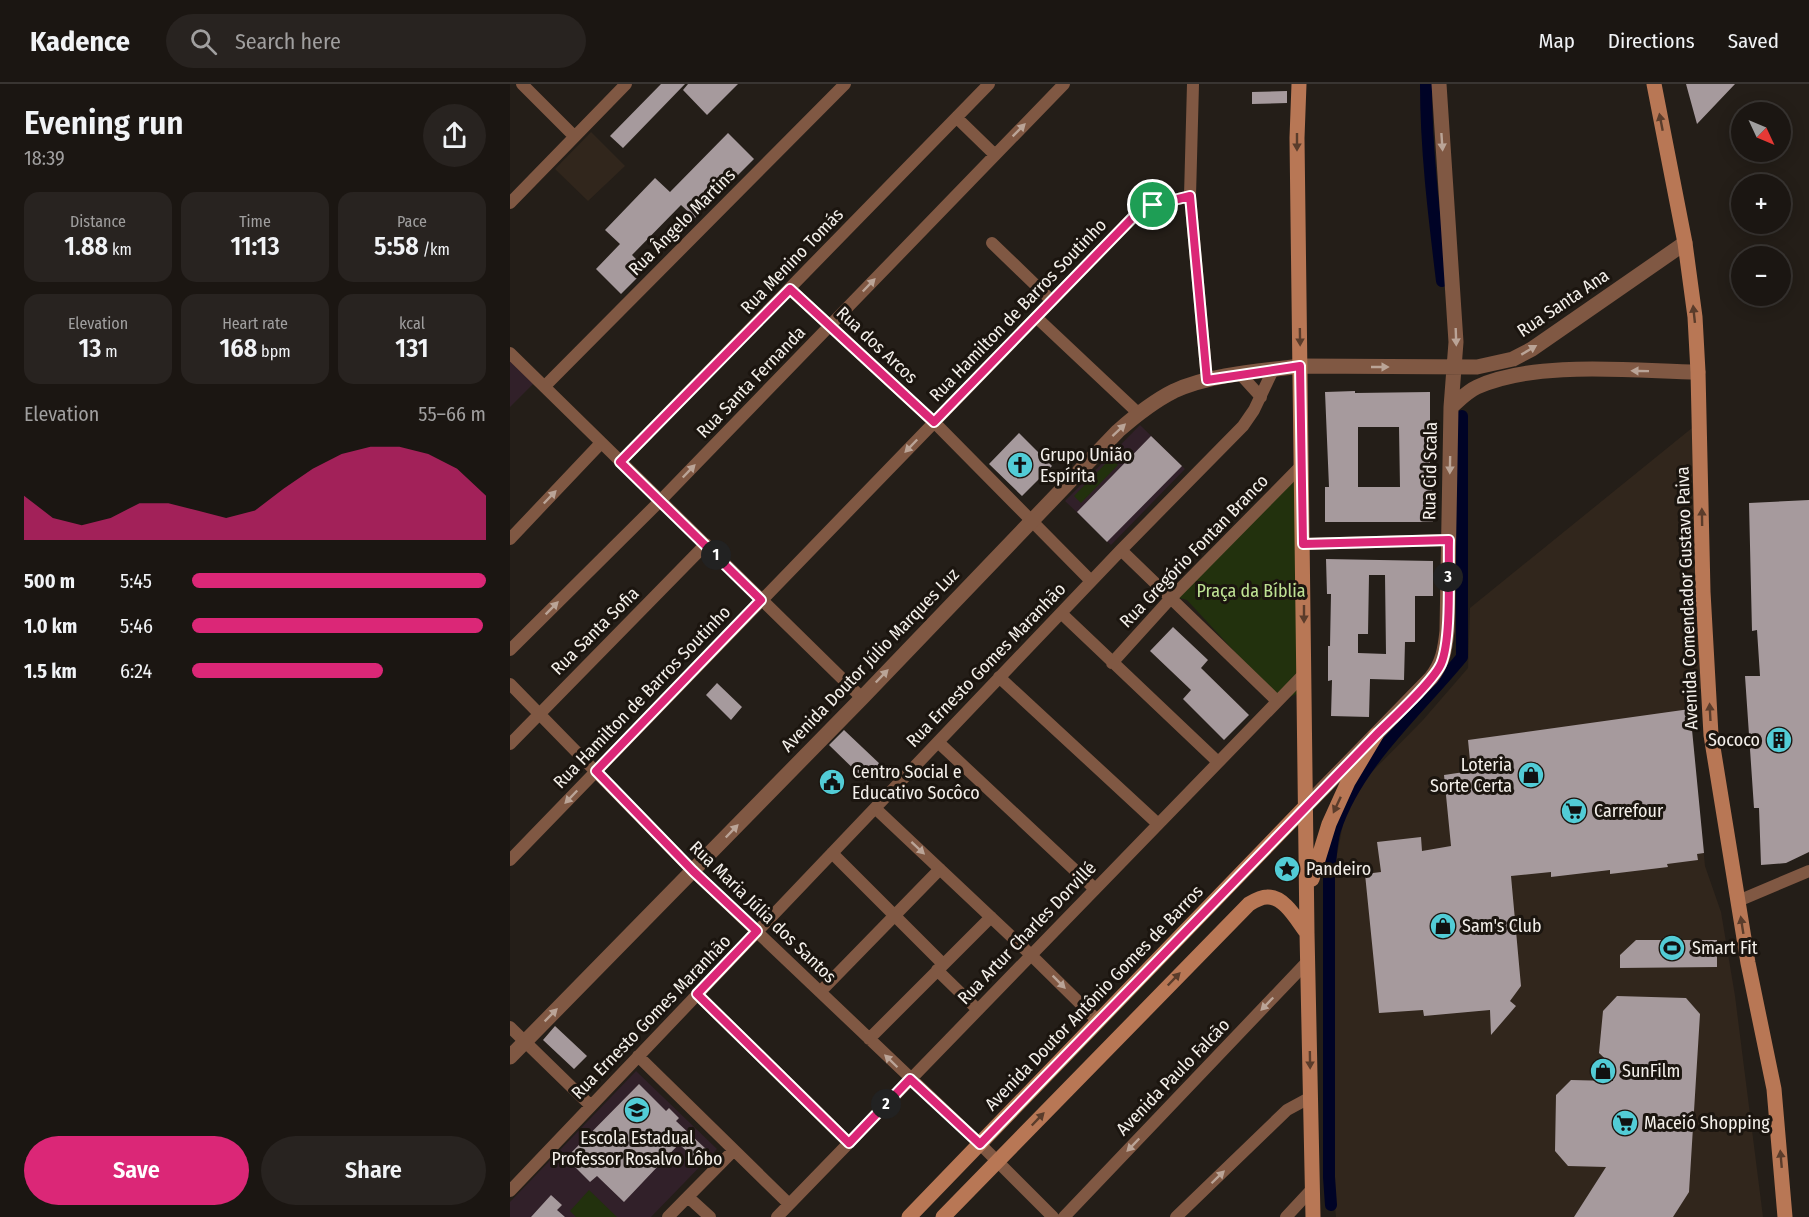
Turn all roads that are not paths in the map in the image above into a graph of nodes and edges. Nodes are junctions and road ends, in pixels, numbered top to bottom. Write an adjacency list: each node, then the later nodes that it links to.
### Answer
1 (522, 84): 11 (street)
2 (626, 84): 11 (street)
3 (845, 84): 28 (street, Rua Ângelo Martins)
4 (989, 84): 10 (street, Rua Menino Tomás)
5 (1193, 84): 13 (street)
6 (1299, 84): 22 (main road, one-way to 22)
7 (1439, 84): 23 (street, Rua Cid Scala, one-way to 23)
8 (1654, 84): 16 (main road, Avenida Comendador Gustavo Paiva, one-way to 8)
9 (1059, 86): 12 (street, Rua Santa Fernanda, one-way to 9)
10 (957, 118): 12 (street); 17 (street, Rua Menino Tomás)
11 (574, 136): 14 (street)
12 (994, 154): 20 (street, Rua Santa Fernanda, one-way to 12)
13 (1190, 196): 18 (street, Rua Hamilton de Barros Soutinho); 27 (street)
14 (510, 202)
15 (992, 243): 18 (street)
16 (1685, 243): 23 (street, Rua Santa Ana, one-way to 16); 25 (main road, Avenida Comendador Gustavo Paiva, one-way to 16)
17 (790, 289): 20 (street, Rua dos Arcos); 34 (street, Rua Menino Tomás)
18 (1052, 301): 19 (street, Rua Hamilton de Barros Soutinho)
19 (1036, 316): 31 (street); 32 (street, Rua Hamilton de Barros Soutinho)
20 (831, 325): 32 (street, Rua dos Arcos); 36 (street, Rua Santa Fernanda, one-way to 20)
21 (510, 353): 28 (street)
22 (1300, 366): 23 (street, Rua Santa Ana, one-way to 23); 24 (street, Avenida Doutor Júlio Marques Luz); 35 (main road)
23 (1453, 367): 30 (street, Rua Cid Scala)
24 (1273, 370): 26 (street, Avenida Doutor Júlio Marques Luz); 29 (street, Rua Ernesto Gomes Maranhão)
25 (1698, 372): 30 (street, one-way to 30); 71 (main road, Avenida Comendador Gustavo Paiva, one-way to 25)
26 (1240, 375): 27 (street, Avenida Doutor Júlio Marques Luz); 29 (street)
27 (1207, 380): 31 (street, Avenida Doutor Júlio Marques Luz)
28 (545, 386): 33 (street)
29 (1261, 397): 42 (street, Rua Ernesto Gomes Maranhão)
30 (1451, 406): 39 (street, Rua Cid Scala, one-way to 39)
31 (1138, 413): 37 (street, Avenida Doutor Júlio Marques Luz, one-way to 31)
32 (934, 422): 37 (street, Rua dos Arcos); 45 (street, Rua Hamilton de Barros Soutinho, one-way to 45)
33 (601, 443): 34 (street); 38 (street, one-way to 33)
34 (620, 462): 36 (street)
35 (1302, 465): 41 (main road); 44 (street, Rua Gregório Fontan Branco)
36 (660, 501): 40 (street); 47 (street, Rua Santa Fernanda, one-way to 36)
37 (1031, 520): 43 (street, Rua dos Arcos); 52 (street, Avenida Doutor Júlio Marques Luz, one-way to 37)
38 (510, 539)
39 (1449, 540): 41 (street); 55 (street, Rua Cid Scala)
40 (706, 544): 45 (street); 54 (street, Rua Santa Sofia)
41 (1303, 544): 49 (main road, one-way to 49)
42 (1121, 550): 43 (street, Rua Ernesto Gomes Maranhão); 44 (street)
43 (1091, 580): 46 (street, Rua Ernesto Gomes Maranhão)
44 (1170, 599): 48 (street, Rua Gregório Fontan Branco); 53 (street)
45 (761, 600): 52 (street); 59 (street, Rua Hamilton de Barros Soutinho)
46 (1060, 613): 48 (street); 50 (street, Rua Ernesto Gomes Maranhão)
47 (510, 650)
48 (1112, 663): 58 (street)
49 (1304, 674): 53 (street, Rua Artur Charles Dorvillé); 60 (main road)
50 (999, 677): 56 (street, Rua Ernesto Gomes Maranhão); 62 (street)
51 (510, 684): 54 (street, Rua Maria Júlia dos Santos)
52 (862, 698): 66 (street, Avenida Doutor Júlio Marques Luz, one-way to 52)
53 (1277, 701): 58 (street, Rua Artur Charles Dorvillé)
54 (539, 714): 57 (street, Rua Santa Sofia); 59 (street, Rua Maria Júlia dos Santos)
55 (1376, 735): 60 (street, Rua Cid Scala); 70 (main road, one-way to 70)
56 (938, 742): 61 (street, Rua Ernesto Gomes Maranhão); 68 (street)
57 (510, 744)
58 (1218, 762): 62 (street, Rua Artur Charles Dorvillé)
59 (596, 771): 64 (street, Rua Hamilton de Barros Soutinho, one-way to 64); 66 (street, Rua Maria Júlia dos Santos)
60 (1306, 806): 69 (main road, Avenida Doutor Antônio Gomes de Barros); 70 (main road)
61 (875, 808): 63 (street, Rua Ernesto Gomes Maranhão); 65 (street, one-way to 65)
62 (1158, 824): 68 (street, Rua Artur Charles Dorvillé)
63 (832, 853): 73 (street); 75 (street, Rua Ernesto Gomes Maranhão)
64 (510, 860)
65 (940, 869): 73 (street); 74 (street)
66 (693, 871): 75 (street, Rua Maria Júlia dos Santos); 86 (street, Avenida Doutor Júlio Marques Luz, one-way to 66)
67 (1809, 871): 71 (street)
68 (1095, 889): 77 (street, Rua Artur Charles Dorvillé)
69 (1221, 896): 72 (main road); 83 (main road, Avenida Doutor Antônio Gomes de Barros)
70 (1307, 897): 76 (main road)
71 (1738, 901): 110 (main road, Avenida Comendador Gustavo Paiva, one-way to 71)
72 (1239, 912): 76 (main road); 95 (main road, one-way to 72)
73 (893, 916): 79 (street); 80 (street)
74 (991, 916): 77 (street); 79 (street)
75 (757, 931): 80 (street, Rua Maria Júlia dos Santos); 81 (street, Rua Ernesto Gomes Maranhão)
76 (1307, 933): 78 (main road)
77 (1031, 955): 82 (street, Rua Artur Charles Dorvillé); 83 (street, one-way to 83)
78 (1308, 961): 90 (main road, one-way to 90); 106 (street, Avenida Paulo Falcão, one-way to 106)
79 (940, 967): 82 (street); 85 (street)
80 (820, 992): 85 (street, Rua Maria Júlia dos Santos)
81 (697, 994): 87 (street, Rua Ernesto Gomes Maranhão); 92 (street)
82 (978, 1010): 89 (street, Rua Artur Charles Dorvillé)
83 (1099, 1022): 93 (main road, Avenida Doutor Antônio Gomes de Barros)
84 (510, 1027): 86 (street)
85 (868, 1039): 89 (street, Rua Maria Júlia dos Santos, one-way to 85)
86 (525, 1041): 88 (street, Avenida Doutor Júlio Marques Luz); 91 (street)
87 (638, 1056): 91 (street, Rua Ernesto Gomes Maranhão); 94 (street)
88 (510, 1057)
89 (910, 1079): 92 (street, Rua Artur Charles Dorvillé); 93 (street, Rua Maria Júlia dos Santos)
90 (1311, 1097): 96 (main road); 107 (street, one-way to 90)
91 (591, 1106): 97 (street, Rua Ernesto Gomes Maranhão)
92 (849, 1143): 99 (street, Rua Artur Charles Dorvillé)
93 (980, 1144): 95 (street, Rua Maria Júlia dos Santos); 103 (main road, Avenida Doutor Antônio Gomes de Barros)
94 (734, 1150): 98 (street); 99 (street)
95 (997, 1161): 104 (main road); 105 (street, Rua Maria Júlia dos Santos)
96 (1313, 1188): 108 (street); 109 (main road)
97 (510, 1191)
98 (688, 1197): 100 (street); 101 (street)
99 (789, 1204): 102 (street, Rua Artur Charles Dorvillé)
100 (668, 1217)
101 (710, 1217)
102 (777, 1217)
103 (909, 1217)
104 (943, 1217)
105 (1053, 1217)
106 (1064, 1217)
107 (1176, 1217)
108 (1286, 1217)
109 (1313, 1217)
110 (1785, 1217)

